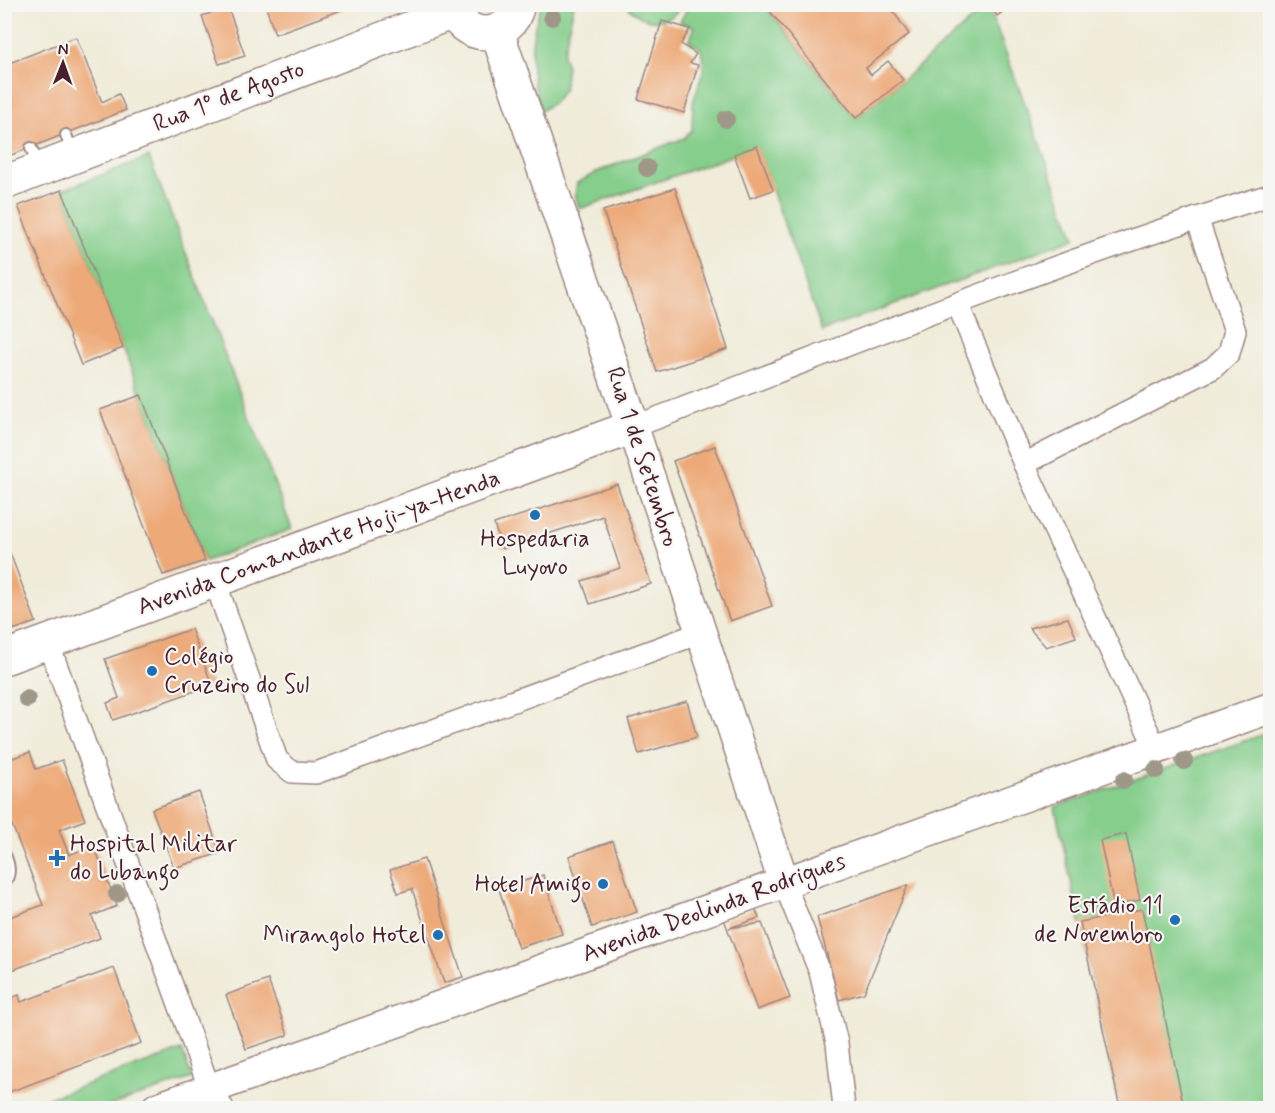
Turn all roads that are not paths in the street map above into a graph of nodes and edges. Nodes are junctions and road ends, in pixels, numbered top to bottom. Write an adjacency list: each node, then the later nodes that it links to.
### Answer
1 (518, 4): 3 (main road)
2 (452, 8): 3 (main road); 4 (main road, Rua 1º de Agosto)
3 (497, 32): 8 (main road, Rua 1 de Setembro)
4 (4, 183)
5 (1270, 195): 6 (street)
6 (1197, 218): 7 (street); 9 (street)
7 (958, 305): 8 (street); 9 (street)
8 (633, 427): 10 (main road, Avenida Comandante Hoji-ya-Henda); 11 (street, Rua 1 de Setembro)
9 (1024, 464): 15 (street)
10 (215, 581): 11 (street); 12 (main road, Avenida Comandante Hoji-ya-Henda)
11 (700, 633): 17 (street, Rua 1 de Setembro)
12 (48, 642): 13 (main road, Avenida Comandante Hoji-ya-Henda); 19 (street)
13 (4, 658)
14 (1270, 708): 15 (street, Avenida Deolinda Rodrigues)
15 (1156, 749): 17 (street, Avenida Deolinda Rodrigues)
16 (4, 853): 18 (lane)
17 (784, 882): 19 (street, Avenida Deolinda Rodrigues); 21 (street)
18 (4, 883)
19 (216, 1099): 20 (street, Avenida Deolinda Rodrigues)
20 (157, 1108)
21 (844, 1108)

